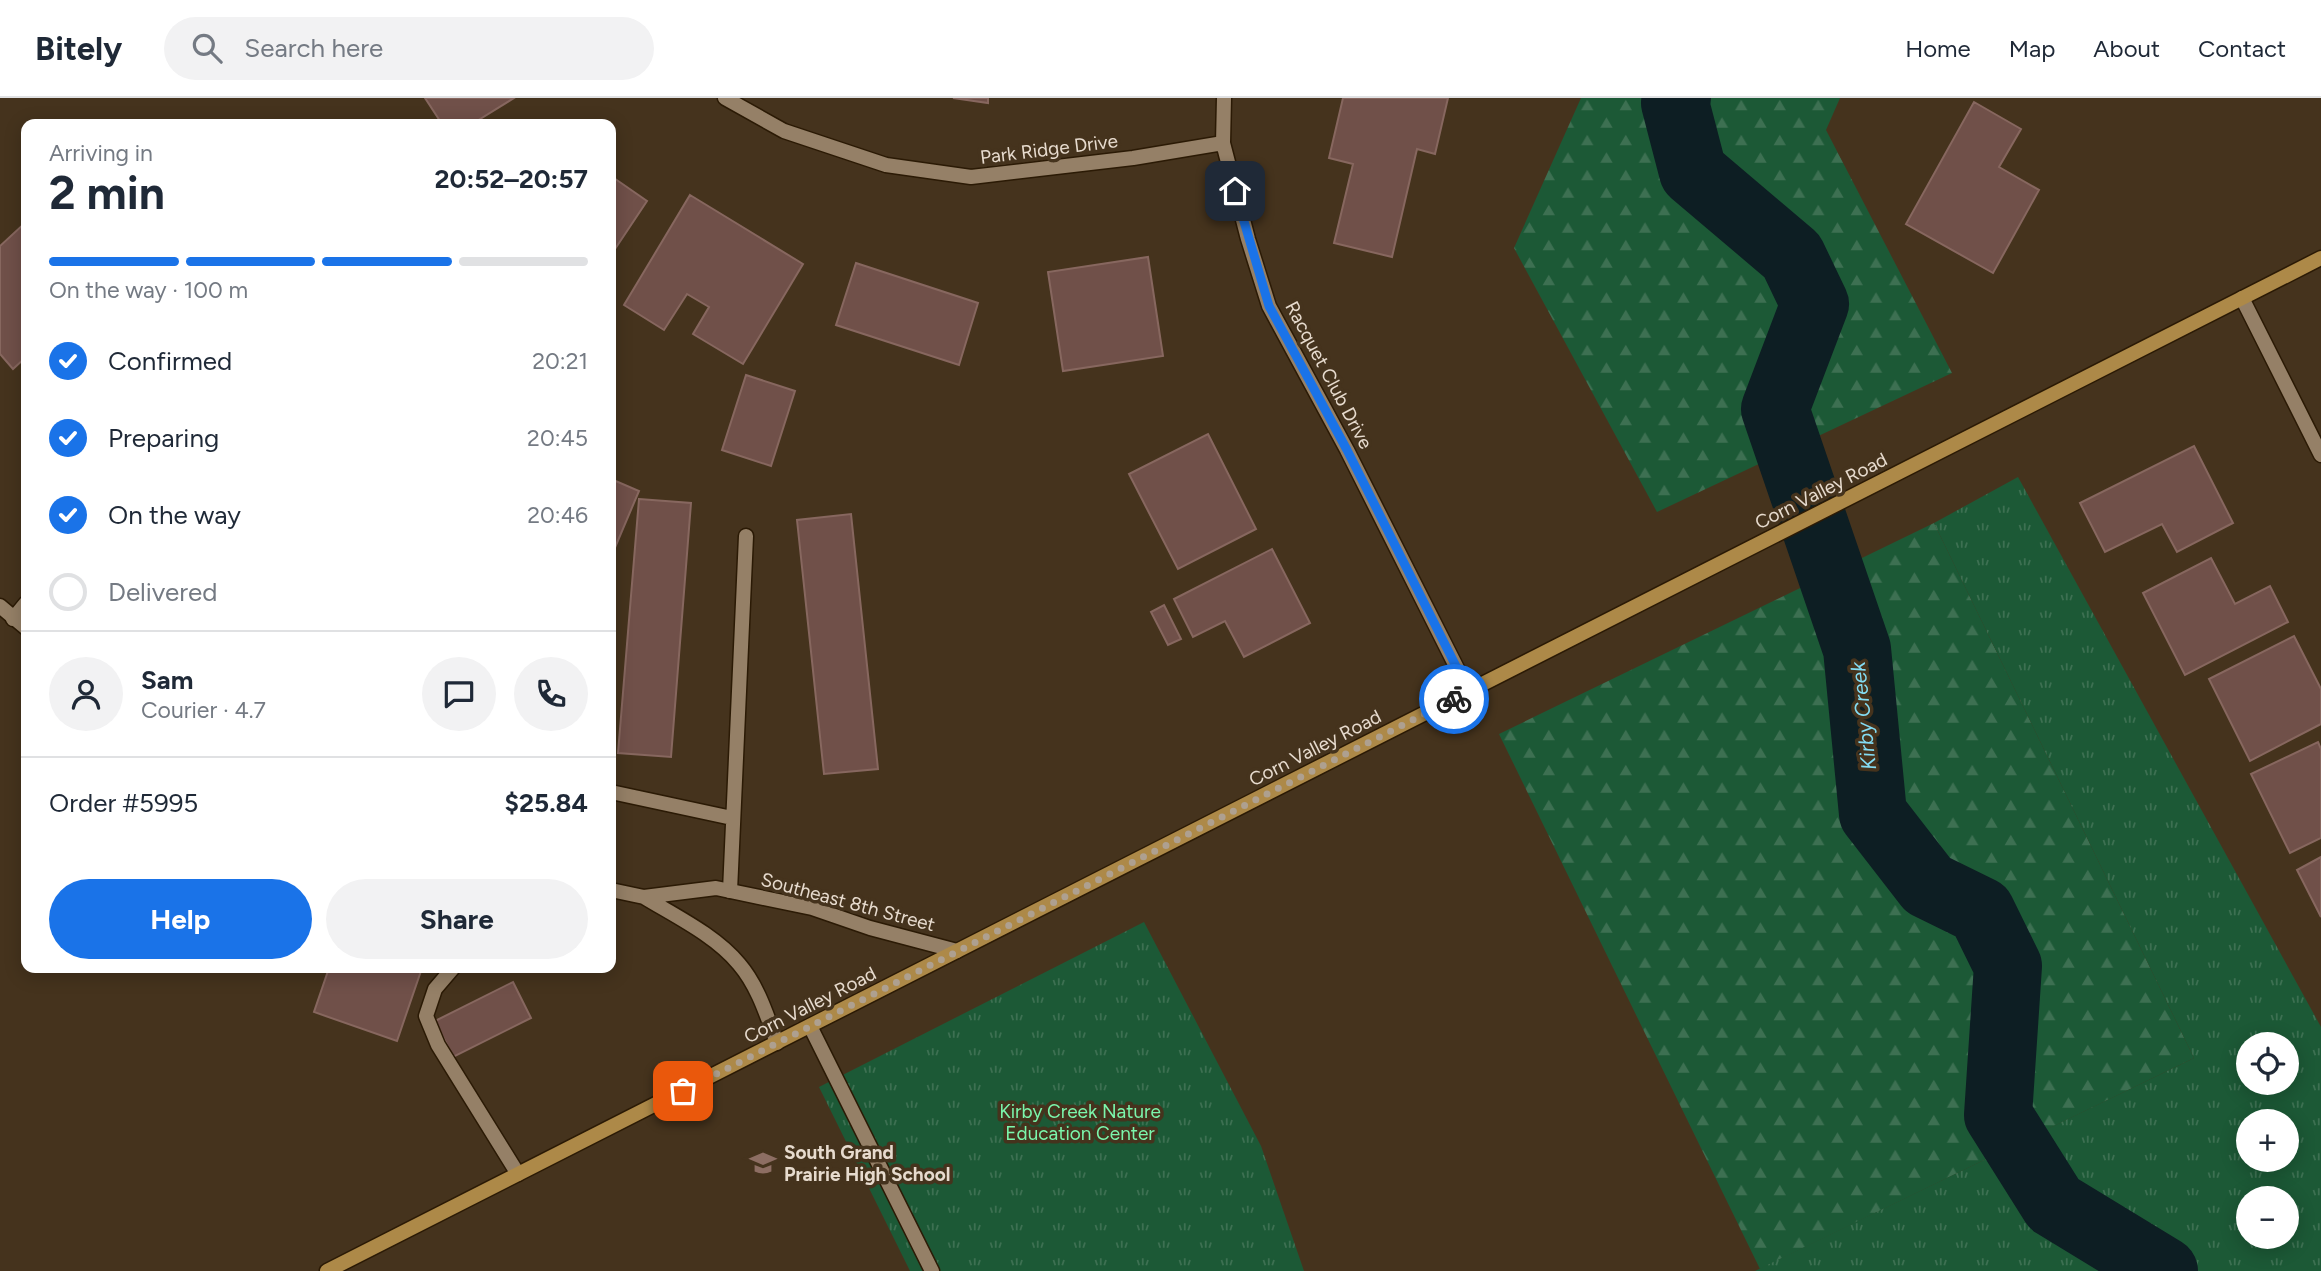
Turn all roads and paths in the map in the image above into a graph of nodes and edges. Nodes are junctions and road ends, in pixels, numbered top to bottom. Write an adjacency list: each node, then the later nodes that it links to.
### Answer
1 (725, 98): 3 (street, Park Ridge Drive)
2 (1224, 98): 3 (street, Racquet Club Drive)
3 (1223, 143): 12 (street, Racquet Club Drive)
4 (2321, 257): 5 (main road, Corn Valley Road)
5 (2242, 298): 6 (street); 12 (main road, Corn Valley Road)
6 (2321, 455)
7 (746, 536): 14 (street)
8 (0, 606): 10 (street)
9 (21, 609): 10 (street)
10 (13, 619): 11 (street)
11 (21, 625)
12 (1469, 692): 18 (main road, Corn Valley Road)
13 (616, 793): 14 (street)
14 (732, 818): 16 (street)
15 (616, 891): 17 (street, Southeast 8th Street)
16 (730, 891): 17 (street, Southeast 8th Street); 18 (street, Southeast 8th Street)
17 (644, 897): 21 (street, Southeast 8th Street)
18 (957, 951): 20 (main road, Corn Valley Road)
19 (449, 973): 22 (street)
20 (810, 1026): 21 (main road, Corn Valley Road); 24 (street)
21 (777, 1043): 22 (main road, Corn Valley Road)
22 (518, 1174): 23 (main road, Corn Valley Road)
23 (327, 1271)
24 (932, 1271)

